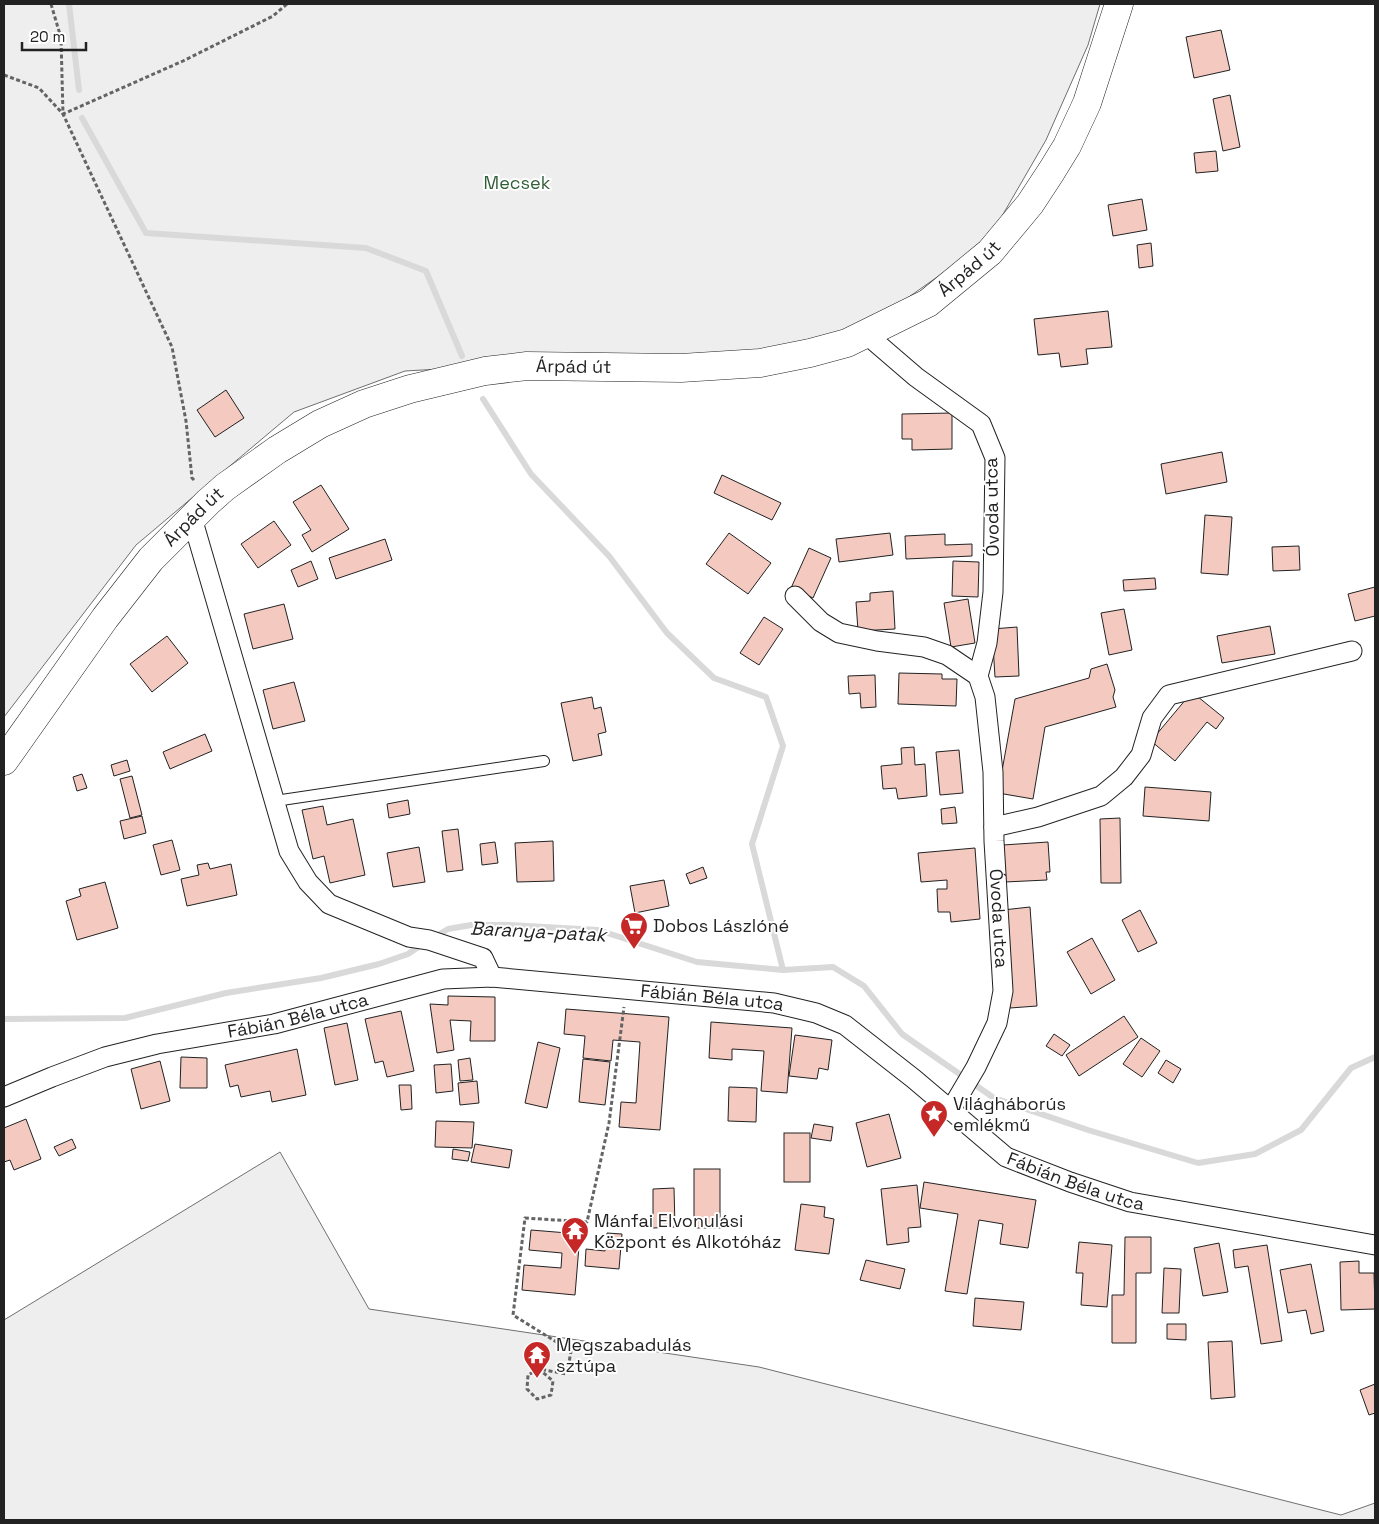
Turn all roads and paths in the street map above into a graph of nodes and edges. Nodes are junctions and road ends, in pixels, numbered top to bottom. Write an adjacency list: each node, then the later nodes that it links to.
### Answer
1 (51, 4): 5 (path)
2 (286, 4): 5 (path)
3 (1119, 4): 6 (main road, Árpád út)
4 (4, 76): 5 (path)
5 (63, 114): 7 (path)
6 (866, 334): 7 (main road, Árpád út); 10 (street, Óvoda utca)
7 (200, 510): 11 (main road, Árpád út); 13 (street)
8 (795, 596): 10 (street)
9 (1352, 651): 14 (street)
10 (978, 676): 14 (street, Óvoda utca)
11 (4, 761)
12 (544, 761): 13 (lane)
13 (275, 801): 15 (street)
14 (994, 827): 18 (street, Óvoda utca)
15 (492, 977): 16 (street, Fábián Béla utca); 17 (street, Fábián Béla utca)
16 (627, 989): 18 (street, Fábián Béla utca); 20 (path)
17 (4, 1098)
18 (954, 1102): 19 (street, Fábián Béla utca)
19 (1375, 1245)
20 (539, 1369): 20 (path)

